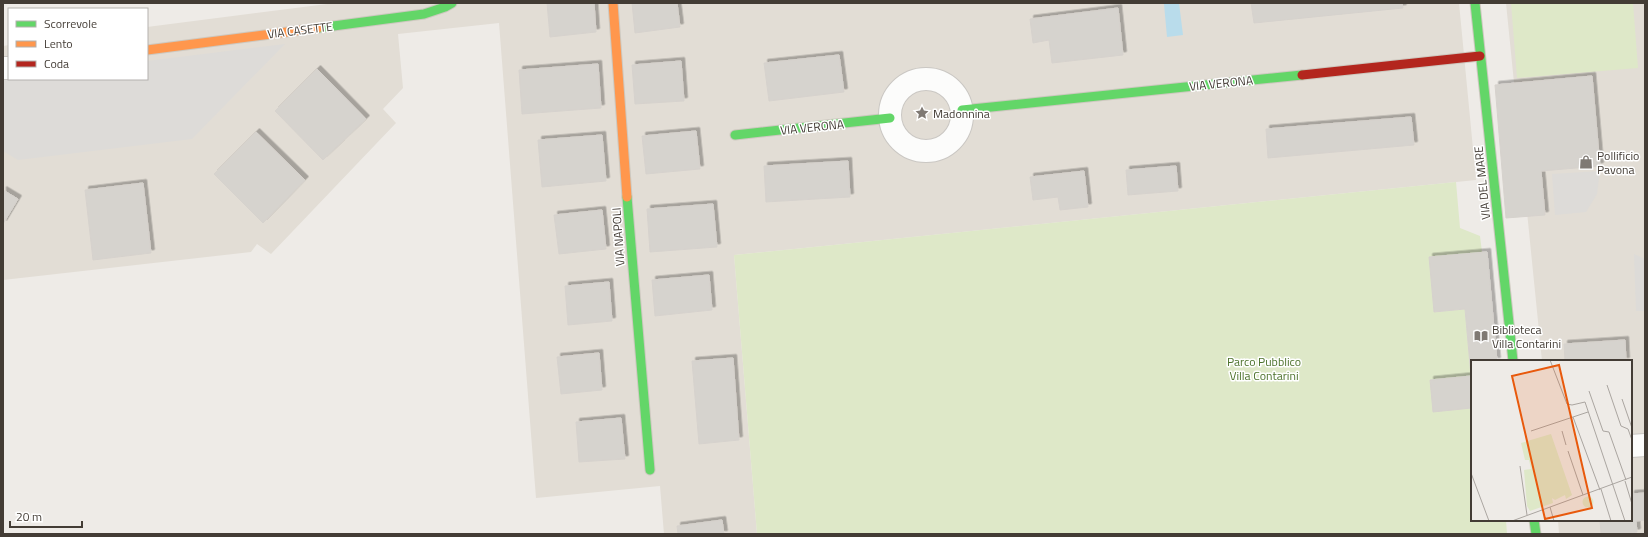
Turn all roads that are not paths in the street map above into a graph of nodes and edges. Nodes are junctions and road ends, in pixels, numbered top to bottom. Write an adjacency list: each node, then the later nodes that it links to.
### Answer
1 (452, 3): 4 (street, VIA CASETTE)
2 (613, 3): 12 (street, VIA NAPOLI)
3 (1475, 3): 5 (street, VIA DEL MARE)
4 (148, 50)
5 (1480, 56): 6 (street, VIA VERONA); 9 (street, VIA DEL MARE)
6 (962, 110): 7 (street); 7 (street)
7 (890, 118): 8 (street, VIA VERONA)
8 (735, 135)
9 (1513, 360)
10 (1645, 445): 11 (street)
11 (1632, 446)
12 (650, 470)
13 (1534, 521): 14 (street)
14 (1536, 534)

